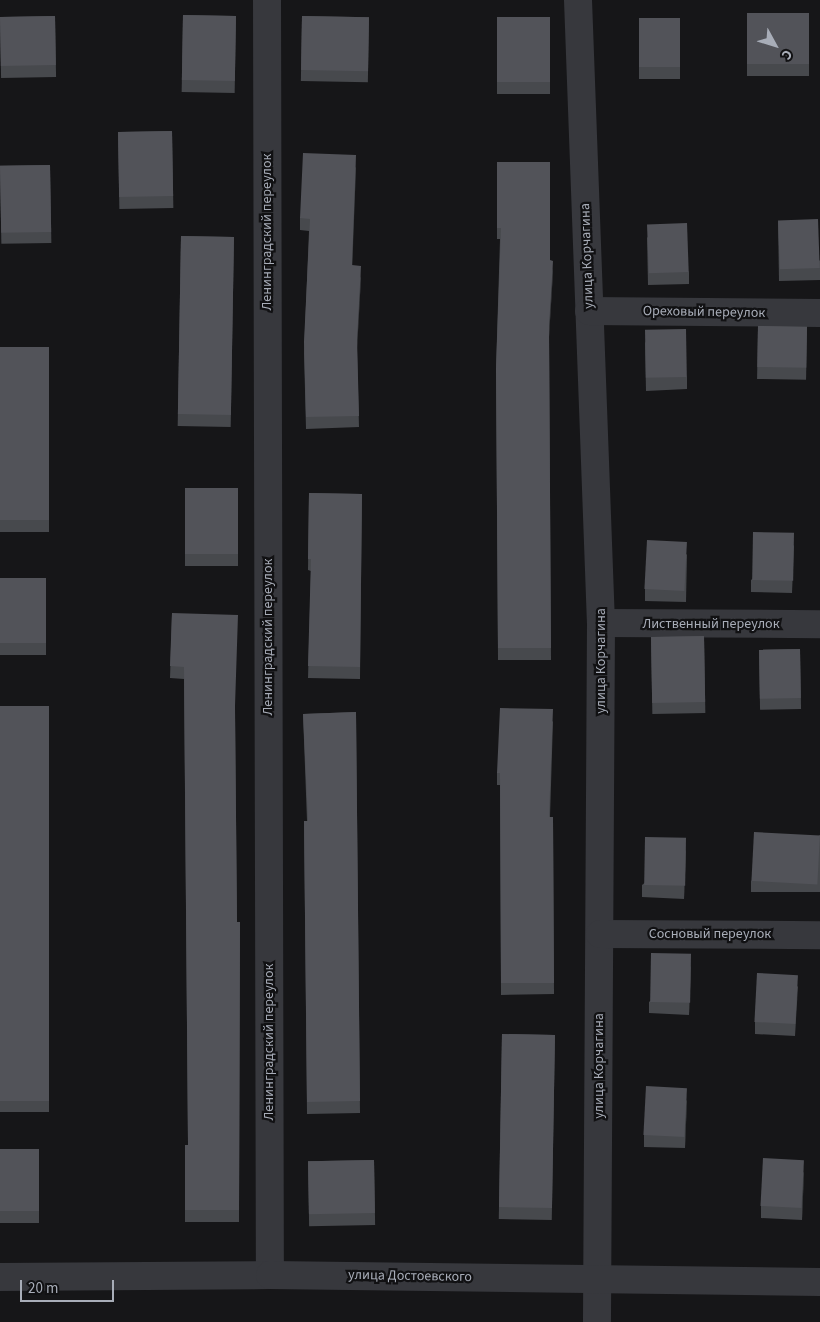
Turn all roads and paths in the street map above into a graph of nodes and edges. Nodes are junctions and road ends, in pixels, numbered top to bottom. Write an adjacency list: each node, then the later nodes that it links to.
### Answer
1 (267, 0): 9 (street, Ленинградский переулок)
2 (578, 0): 3 (street, улица Корчагина)
3 (589, 311): 4 (street, Ореховый переулок); 5 (street, улица Корчагина)
4 (820, 313)
5 (601, 623): 6 (street, Лиственный переулок); 7 (street, улица Корчагина)
6 (820, 624)
7 (600, 934): 8 (street, Сосновый переулок); 11 (street, улица Корчагина)
8 (820, 935)
9 (270, 1275): 10 (street, улица Достоевского); 11 (street, улица Достоевского)
10 (0, 1277)
11 (598, 1278): 12 (street, улица Достоевского); 13 (street, улица Корчагина)
12 (820, 1282)
13 (596, 1322)

